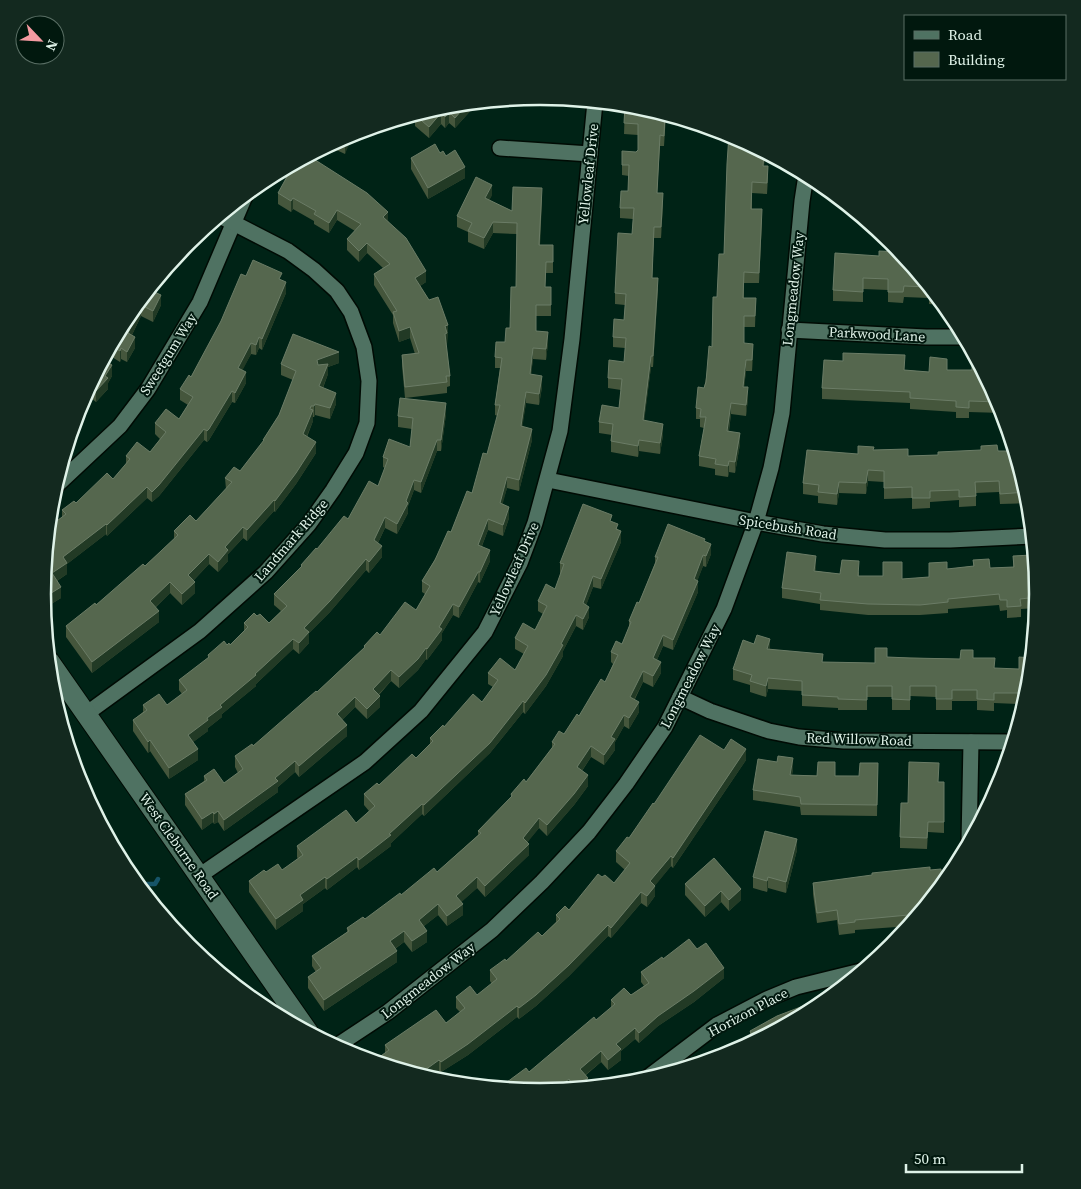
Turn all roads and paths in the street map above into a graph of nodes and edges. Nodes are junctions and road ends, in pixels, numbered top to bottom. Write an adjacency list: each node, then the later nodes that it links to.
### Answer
1 (595, 108): 3 (street, Yellowleaf Drive)
2 (500, 148): 3 (street)
3 (590, 154): 9 (street, Yellowleaf Drive)
4 (805, 184): 6 (street, Longmeadow Way)
5 (227, 219): 8 (street, Sweetgum Way); 14 (street, Landmark Ridge)
6 (789, 330): 7 (street, Parkwood Lane); 10 (street, Longmeadow Way)
7 (956, 337)
8 (68, 467)
9 (548, 480): 10 (street, Spicebush Road); 18 (street, Yellowleaf Drive)
10 (756, 522): 11 (street, Spicebush Road); 13 (street, Longmeadow Way)
11 (1026, 536)
12 (58, 674): 14 (street, West Cleburne Road)
13 (680, 697): 15 (street, Red Willow Road); 21 (street, Longmeadow Way)
14 (86, 714): 18 (street, West Cleburne Road)
15 (971, 742): 16 (street, Red Willow Road); 17 (street)
16 (1007, 742)
17 (970, 828)
18 (199, 876): 20 (street, West Cleburne Road)
19 (849, 974): 22 (street, Horizon Place)
20 (300, 1020)
21 (343, 1042)
22 (659, 1069)

